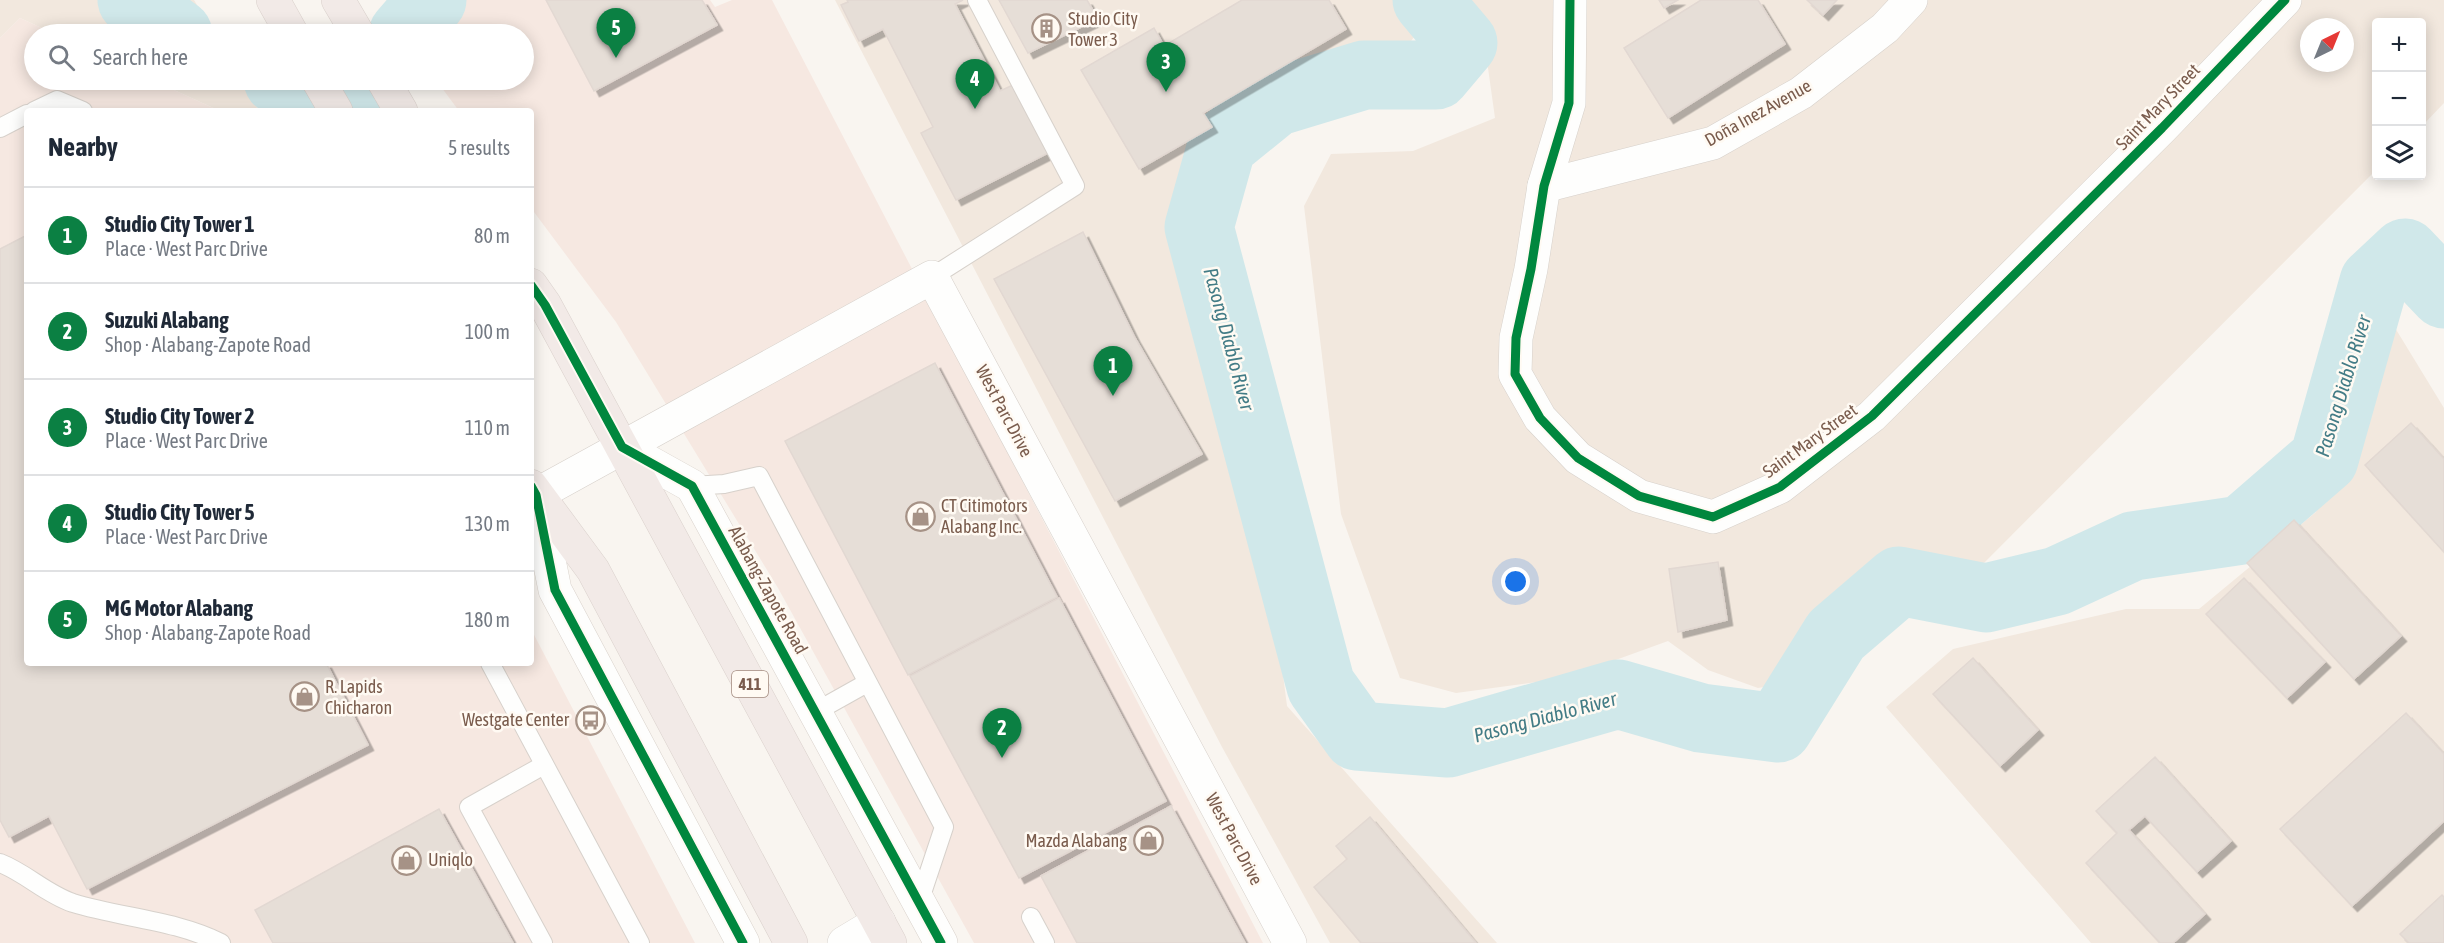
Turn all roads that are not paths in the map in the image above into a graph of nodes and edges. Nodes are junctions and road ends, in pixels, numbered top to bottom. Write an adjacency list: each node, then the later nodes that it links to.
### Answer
1 (338, 0): 6 (highway)
2 (977, 0): 16 (lane)
3 (1570, 0): 15 (street, Saint Mary Street)
4 (1911, 0): 15 (street, Doña Inez Avenue)
5 (2285, 0): 15 (street, Saint Mary Street)
6 (352, 24)
7 (324, 90): 11 (highway)
8 (389, 90): 12 (highway)
9 (40, 108): 10 (lane)
10 (76, 108)
11 (334, 108)
12 (399, 108)
13 (24, 116): 14 (lane)
14 (0, 128)
15 (1544, 186)
16 (932, 277): 18 (street); 39 (street, West Parc Drive)
17 (534, 289): 18 (highway, 411)
18 (622, 447): 19 (street); 20 (street); 30 (highway, 411)
19 (692, 486): 24 (lane); 25 (street, Alabang-Zapote Road / 411)
20 (534, 490)
21 (534, 491): 35 (highway)
22 (534, 495): 34 (street)
23 (492, 666): 26 (lane)
24 (867, 683): 25 (lane); 28 (lane)
25 (817, 711): 28 (street, Alabang-Zapote Road / 411)
26 (544, 765): 32 (lane); 33 (lane)
27 (0, 863): 31 (lane)
28 (919, 902): 37 (street, Alabang-Zapote Road / 411)
29 (1031, 916): 38 (lane)
30 (885, 932): 36 (street)
31 (221, 943)
32 (543, 943)
33 (640, 943)
34 (743, 943)
35 (791, 943)
36 (844, 943)
37 (941, 943)
38 (1046, 943)
39 (1290, 943)

